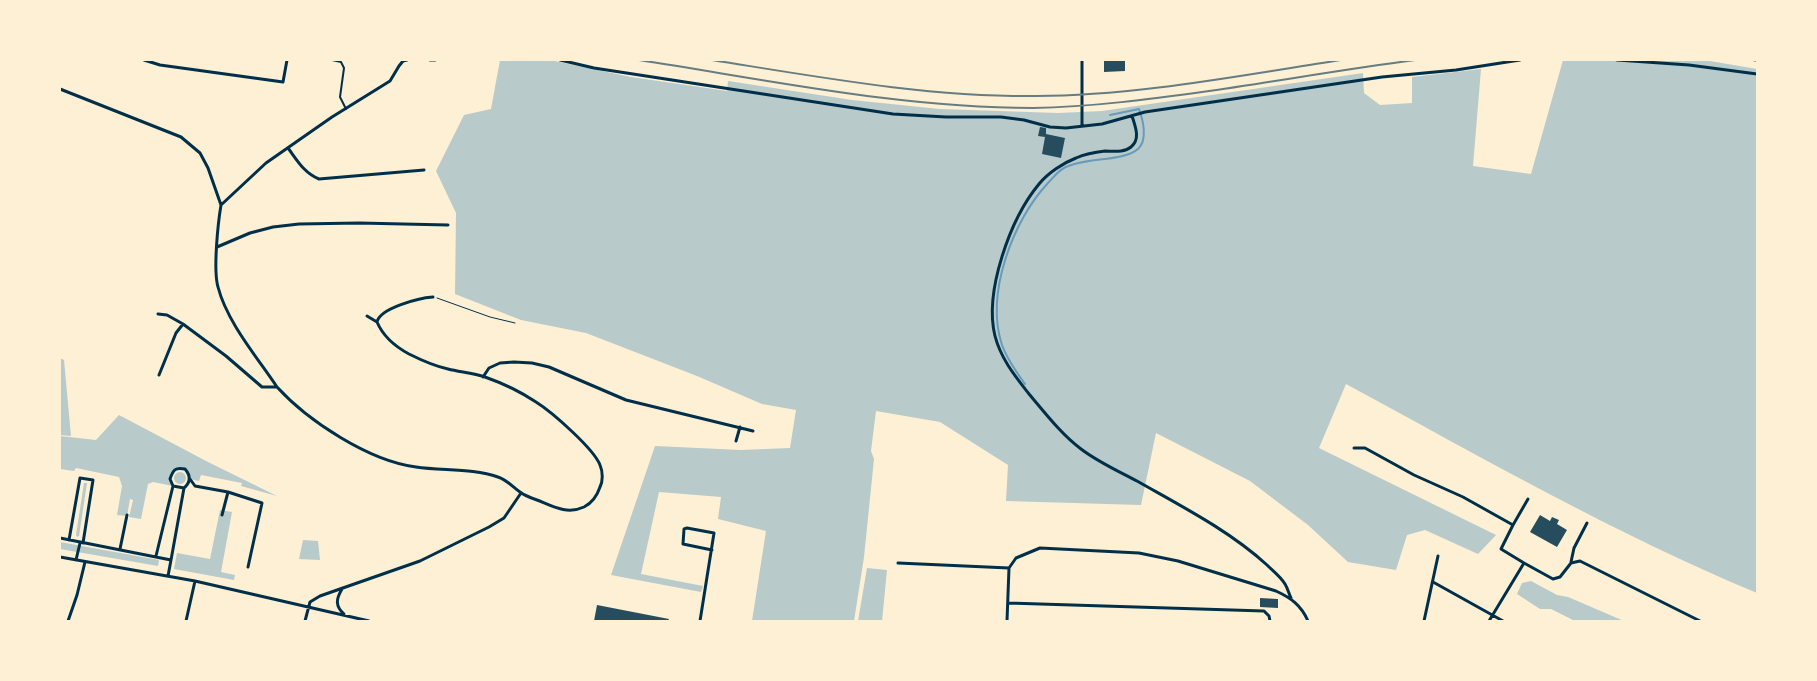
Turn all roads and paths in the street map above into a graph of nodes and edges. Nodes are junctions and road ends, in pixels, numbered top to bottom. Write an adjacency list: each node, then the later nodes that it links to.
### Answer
1 (144, 60): 2 (street)
2 (287, 60)
3 (332, 60): 14 (lane)
4 (407, 60): 14 (street)
5 (430, 60): 6 (street)
6 (435, 60)
7 (560, 60): 16 (street)
8 (1082, 60): 16 (street)
9 (1520, 60): 15 (street)
10 (1617, 60): 11 (street)
11 (1670, 62): 12 (street)
12 (1757, 74)
13 (60, 89): 19 (street)
14 (346, 109): 17 (street)
15 (1132, 116): 16 (street); 65 (street)
16 (1082, 126)
17 (288, 148): 18 (street); 19 (street)
18 (424, 170)
19 (221, 205): 21 (street)
20 (448, 225): 21 (street)
21 (218, 247): 30 (street)
22 (433, 298): 25 (street); 26 (path)
23 (158, 314): 27 (street)
24 (367, 316): 25 (street)
25 (377, 322): 29 (street)
26 (515, 323)
27 (183, 324): 28 (street); 30 (street)
28 (160, 375)
29 (483, 377): 31 (street); 39 (street)
30 (277, 387): 39 (street)
31 (740, 427): 32 (street); 33 (street)
32 (753, 431)
33 (736, 440)
34 (1354, 448): 44 (street)
35 (190, 480): 36 (street); 37 (street); 38 (street)
36 (173, 486): 37 (street); 50 (street)
37 (184, 488): 54 (street)
38 (228, 492): 42 (street); 59 (street)
39 (521, 493): 64 (street)
40 (1528, 499): 44 (street)
41 (127, 515): 48 (street)
42 (222, 515)
43 (1587, 523): 58 (street)
44 (1512, 525): 57 (street)
45 (60, 538): 46 (street)
46 (69, 540): 47 (street); 47 (street)
47 (82, 543): 48 (street); 53 (street)
48 (120, 549): 50 (street)
49 (712, 550): 49 (street); 75 (street)
50 (156, 556): 54 (street)
51 (1438, 556): 63 (street)
52 (60, 557): 53 (street)
53 (76, 560): 55 (street)
54 (171, 560): 61 (street)
55 (85, 562): 61 (street); 71 (street)
56 (898, 563): 60 (street)
57 (1524, 563): 58 (street); 69 (street)
58 (1570, 563): 81 (street)
59 (248, 567)
60 (1009, 568): 65 (street); 66 (street)
61 (168, 576): 62 (street)
62 (195, 581): 67 (street); 72 (street)
63 (1433, 582): 69 (street); 78 (street)
64 (342, 589): 67 (street); 68 (street)
65 (1291, 598): 77 (street)
66 (1008, 603): 70 (street); 76 (street)
67 (309, 606): 68 (street); 73 (street)
68 (344, 614): 74 (street)
69 (1493, 615): 79 (street); 80 (street)
70 (1270, 620)
71 (68, 621)
72 (186, 621)
73 (305, 621)
74 (370, 621)
75 (700, 621)
76 (1007, 621)
77 (1308, 621)
78 (1424, 621)
79 (1489, 621)
80 (1503, 621)
81 (1700, 621)

